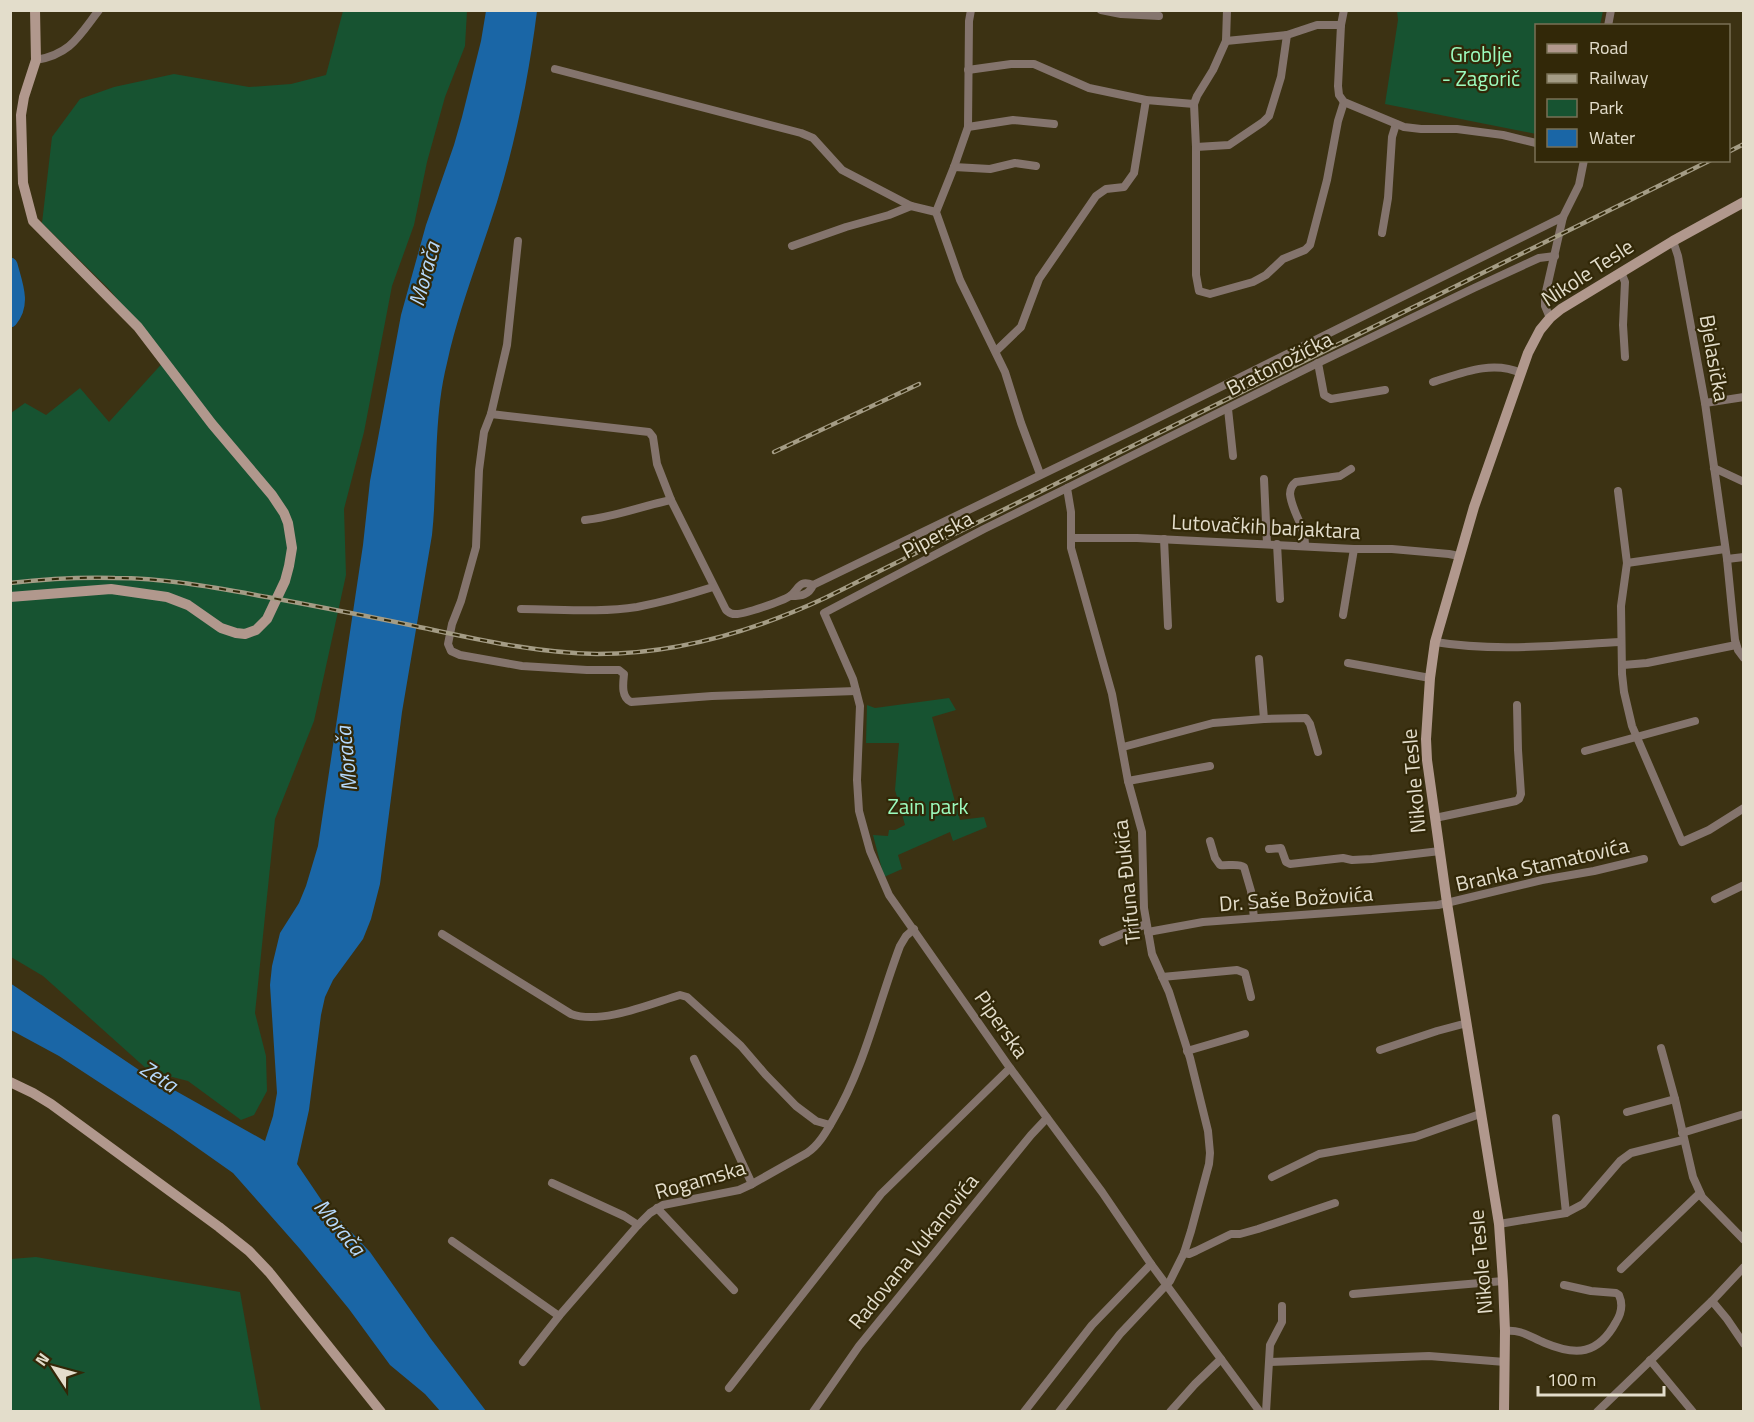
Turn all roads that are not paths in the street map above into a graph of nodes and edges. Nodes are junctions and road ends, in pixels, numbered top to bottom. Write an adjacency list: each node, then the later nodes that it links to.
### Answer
1 (35, 10): 11 (street)
2 (99, 10): 11 (street)
3 (971, 10): 13 (street)
4 (1101, 10): 7 (street)
5 (1227, 10): 10 (street)
6 (1344, 10): 8 (street)
7 (1159, 16)
8 (1341, 25): 9 (street); 15 (street)
9 (1287, 35): 10 (street); 21 (street)
10 (1226, 41): 16 (street)
11 (36, 60): 68 (street)
12 (555, 69): 26 (street)
13 (968, 70): 14 (street); 19 (street)
14 (1146, 100): 16 (street); 36 (street)
15 (1344, 102): 18 (street); 21 (street)
16 (1194, 104): 21 (street)
17 (1054, 124): 19 (street)
18 (1396, 124): 20 (street); 29 (street)
19 (968, 127): 24 (street)
20 (1535, 143)
21 (1196, 147)
22 (1584, 162): 28 (street)
23 (1036, 166): 24 (street)
24 (954, 167): 27 (street)
25 (1743, 202): 31 (street, Nikole Tesle)
26 (911, 206): 27 (street); 32 (street)
27 (936, 212): 36 (street)
28 (1563, 217): 33 (street); 49 (street)
29 (1382, 232)
30 (518, 241): 45 (street)
31 (1673, 241): 34 (street, Nikole Tesle); 43 (street, Bjelasička)
32 (792, 246)
33 (1555, 256): 35 (street); 38 (street, Bratonožićka)
34 (1621, 272): 35 (street, Nikole Tesle); 37 (street)
35 (1550, 318): 39 (street, Nikole Tesle)
36 (996, 351): 49 (street)
37 (1625, 357)
38 (1318, 363): 41 (street); 44 (street, Bratonožićka)
39 (1521, 373): 40 (street); 63 (street, Nikole Tesle)
40 (1433, 382)
41 (1384, 390)
42 (1743, 397): 43 (street)
43 (1705, 402): 47 (street, Bjelasička)
44 (1228, 409): 46 (street); 52 (street, Bratonožićka)
45 (491, 414): 54 (street); 81 (street)
46 (1233, 456)
47 (1714, 468): 51 (street); 62 (street, Bjelasička)
48 (1351, 469): 60 (street)
49 (1040, 474): 67 (street)
50 (1264, 479): 58 (street)
51 (1743, 481)
52 (1067, 488): 56 (street); 81 (street, Piperska)
53 (1618, 491): 66 (street)
54 (671, 500): 55 (street); 67 (street)
55 (585, 520)
56 (1071, 537): 57 (street, Lutovačkih barjaktara); 86 (street, Trifuna Đukića)
57 (1164, 539): 58 (street, Lutovačkih barjaktara); 72 (street)
58 (1267, 544): 59 (street, Lutovačkih barjaktara)
59 (1277, 544): 60 (street, Lutovačkih barjaktara); 69 (street)
60 (1305, 546): 61 (street, Lutovačkih barjaktara)
61 (1354, 549): 63 (street, Lutovačkih barjaktara); 71 (street)
62 (1725, 549): 65 (street, Bjelasička); 66 (street)
63 (1459, 556): 73 (street, Nikole Tesle)
64 (1743, 557): 65 (street)
65 (1727, 559): 75 (street, Bjelasička)
66 (1627, 563): 74 (street)
67 (713, 587): 70 (street)
68 (10, 597)
69 (1281, 599)
70 (521, 609)
71 (1343, 615)
72 (1168, 626)
73 (1435, 642): 74 (street); 80 (street, Nikole Tesle)
74 (1621, 642): 79 (street)
75 (1736, 645): 76 (street, Bjelasička); 79 (street)
76 (1743, 658)
77 (1259, 660): 83 (street)
78 (1348, 663): 80 (street)
79 (1623, 665): 85 (street)
80 (1430, 678): 92 (street, Nikole Tesle)
81 (856, 691): 102 (street, Piperska)
82 (1517, 705): 92 (street)
83 (1264, 719): 86 (street); 88 (street)
84 (1695, 721): 85 (street)
85 (1636, 736): 87 (street); 91 (street)
86 (1123, 747): 90 (street, Trifuna Đukića)
87 (1585, 751)
88 (1318, 752)
89 (1210, 766): 90 (street)
90 (1128, 781): 101 (street, Trifuna Đukića)
91 (1743, 808)
92 (1435, 818): 95 (street, Nikole Tesle)
93 (1209, 841): 100 (street)
94 (1269, 849): 95 (street)
95 (1440, 851): 99 (street, Nikole Tesle)
96 (1644, 859): 99 (street, Branka Stamatovića)
97 (1743, 885): 98 (street)
98 (1715, 899)
99 (1447, 903): 100 (street, Dr. Saše Božovića); 107 (street, Nikole Tesle)
100 (1254, 918): 101 (street, Dr. Saše Božovića)
101 (1147, 928): 104 (street, Dr. Saše Božovića); 105 (street, Trifuna Đukića)
102 (914, 929): 113 (street, Piperska); 121 (street, Rogamska)
103 (442, 934): 121 (street)
104 (1102, 942)
105 (1162, 977): 106 (street); 111 (street, Trifuna Đukića)
106 (1251, 997)
107 (1467, 1023): 110 (street); 117 (street, Nikole Tesle)
108 (1245, 1034): 111 (street)
109 (1660, 1048): 115 (street)
110 (1380, 1050)
111 (1187, 1051): 134 (street, Trifuna Đukića)
112 (694, 1059): 125 (street)
113 (1010, 1068): 119 (street, Piperska); 153 (street)
114 (10, 1082): 154 (street)
115 (1675, 1099): 116 (street); 122 (street)
116 (1627, 1112)
117 (1480, 1114): 123 (street); 130 (street, Nikole Tesle)
118 (1743, 1114): 122 (street)
119 (1047, 1118): 135 (street, Piperska); 155 (street, Radovana Vukanovića)
120 (1556, 1118): 129 (street)
121 (830, 1125): 125 (street, Rogamska)
122 (1683, 1137): 126 (street); 129 (street)
123 (1272, 1177)
124 (552, 1184): 131 (street)
125 (752, 1184): 128 (street, Rogamska)
126 (1700, 1193): 132 (street); 137 (street)
127 (1335, 1203): 134 (street)
128 (657, 1208): 131 (street, Rogamska); 141 (street)
129 (1566, 1213): 130 (street)
130 (1498, 1224): 138 (street, Nikole Tesle)
131 (638, 1225): 145 (street, Rogamska)
132 (1743, 1240)
133 (452, 1241): 145 (street)
134 (1184, 1253): 139 (street, Trifuna Đukića)
135 (1151, 1264): 139 (street, Piperska); 156 (street)
136 (1743, 1267): 143 (street)
137 (1621, 1269)
138 (1503, 1281): 142 (street); 146 (street, Nikole Tesle)
139 (1167, 1285): 148 (street, Piperska); 157 (street, Trifuna Đukića)
140 (1564, 1285): 146 (street)
141 (734, 1290)
142 (1353, 1294)
143 (1712, 1301): 147 (street); 149 (street)
144 (1282, 1306): 151 (street)
145 (559, 1316): 150 (street, Rogamska)
146 (1505, 1331): 152 (street, Nikole Tesle)
147 (1743, 1344)
148 (1221, 1359): 158 (street); 159 (street, Piperska)
149 (1650, 1360): 162 (street); 163 (street)
150 (523, 1362)
151 (1270, 1362): 152 (street); 160 (street)
152 (1504, 1362): 161 (street, Nikole Tesle)
153 (729, 1388)
154 (381, 1412)
155 (813, 1412)
156 (1024, 1412)
157 (1059, 1412)
158 (1170, 1412)
159 (1260, 1412)
160 (1266, 1412)
161 (1504, 1412)
162 (1597, 1412)
163 (1693, 1412)

